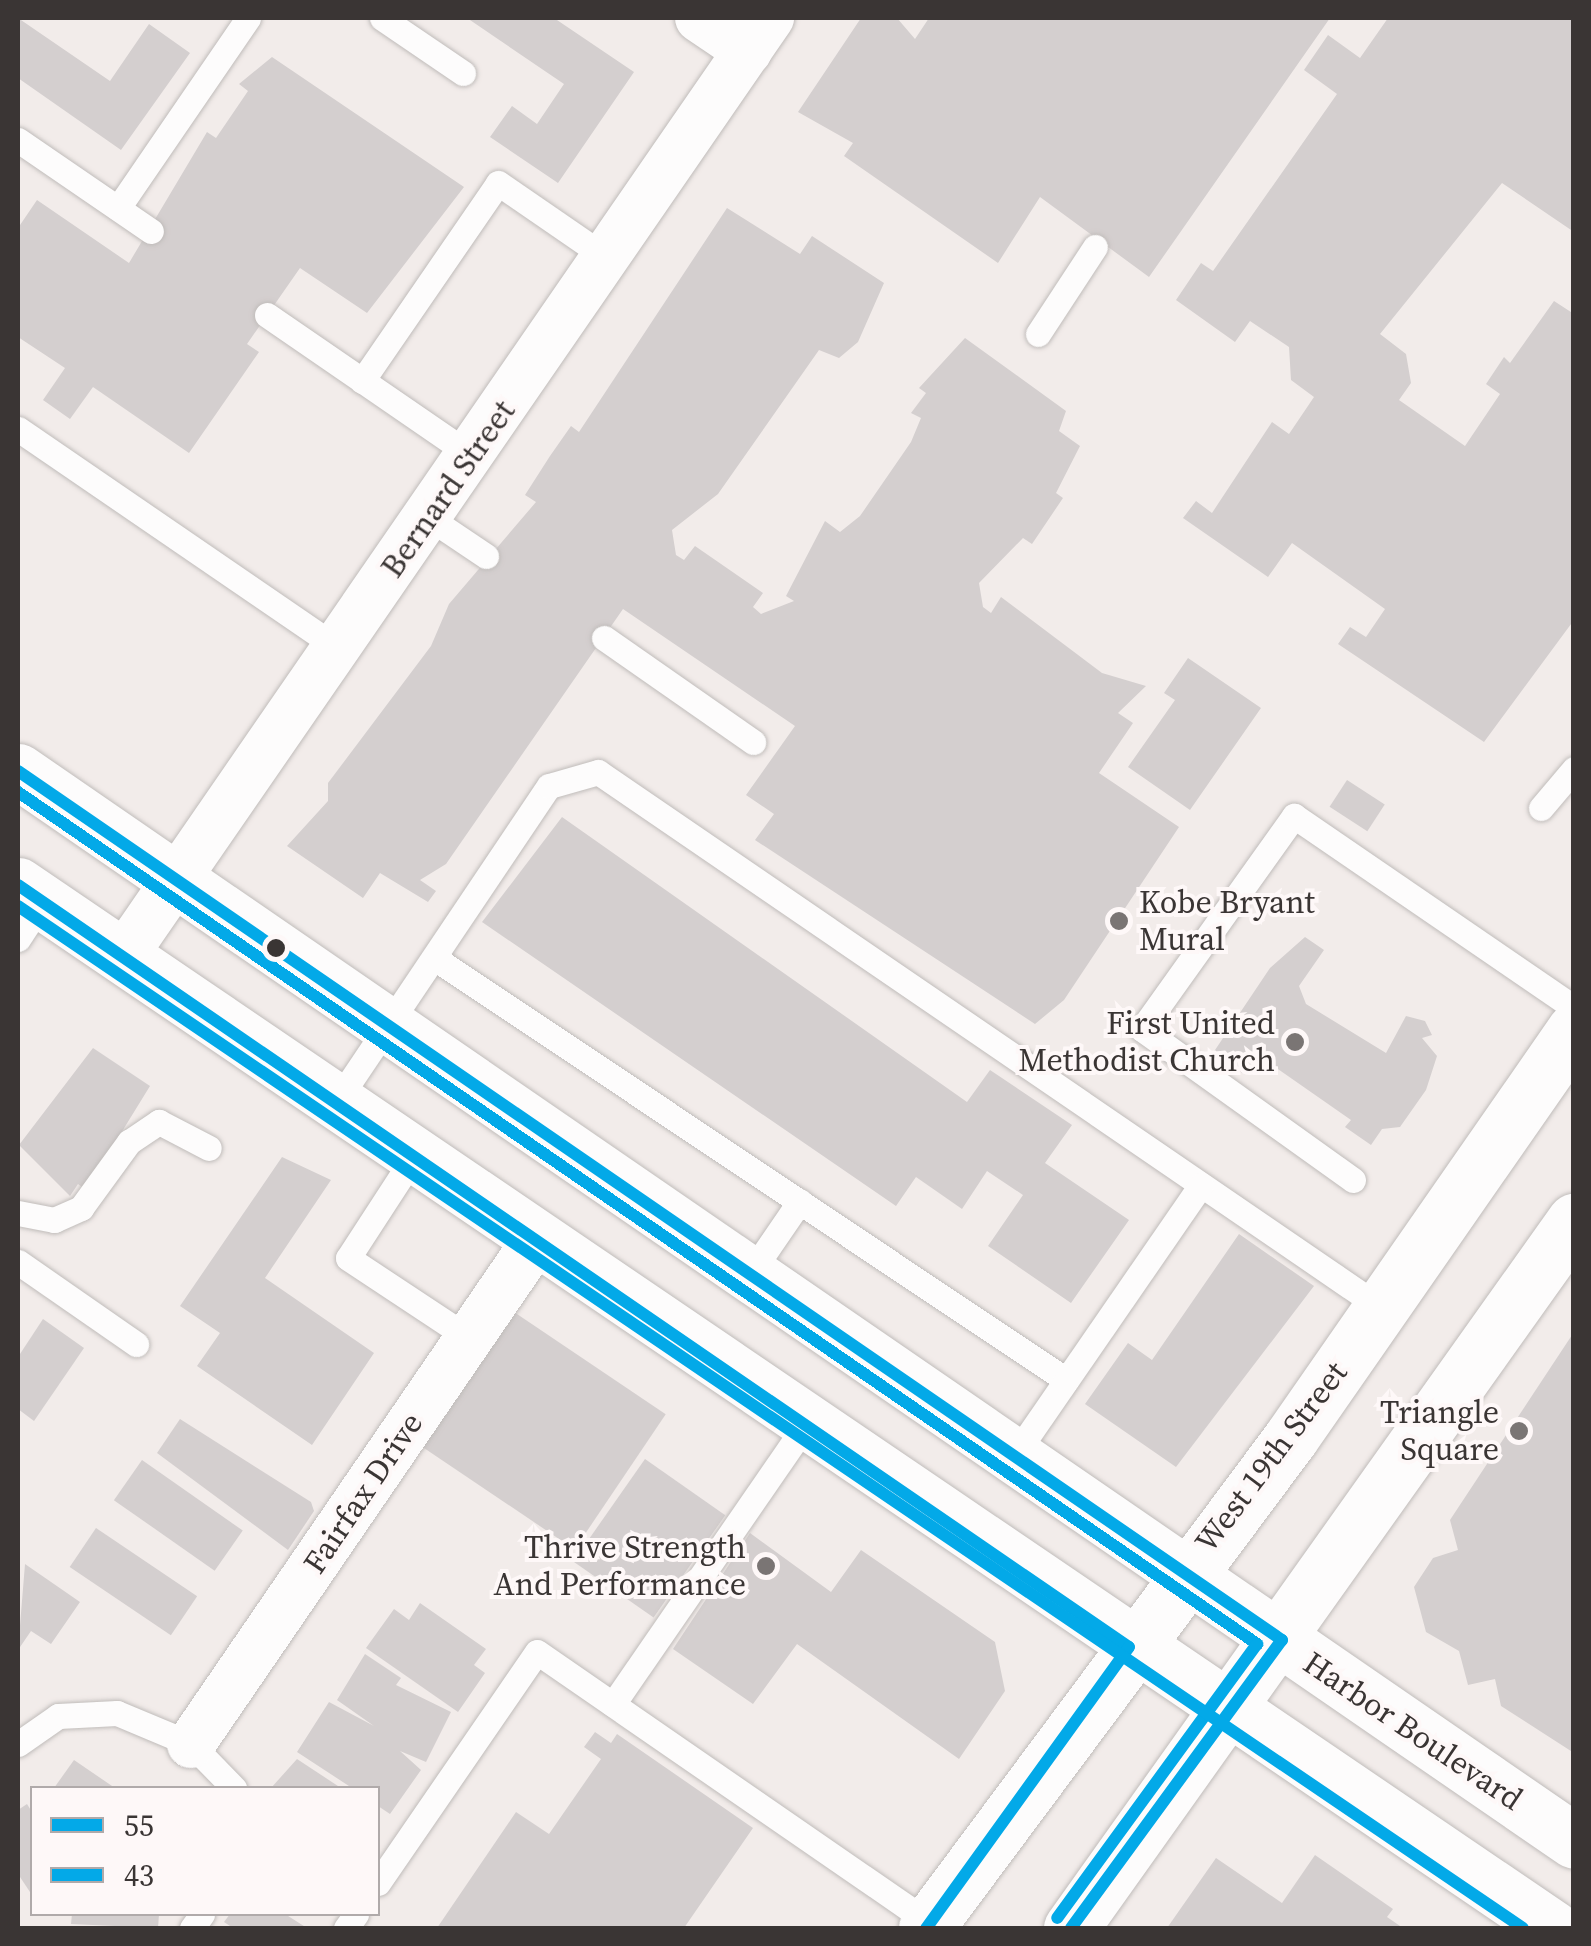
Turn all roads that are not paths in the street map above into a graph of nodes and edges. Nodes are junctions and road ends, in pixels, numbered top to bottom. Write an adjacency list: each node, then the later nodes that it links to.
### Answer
1 (248, 18): 7 (lane)
2 (382, 18): 5 (lane)
3 (699, 18): 4 (street)
4 (759, 34): 10 (street, Bernard Street)
5 (463, 73)
6 (18, 140): 7 (lane)
7 (118, 208): 8 (lane)
8 (151, 231)
9 (1095, 248): 12 (lane)
10 (607, 258): 13 (lane); 15 (street, Bernard Street)
11 (267, 315): 13 (lane)
12 (1038, 334)
13 (362, 381): 15 (lane)
14 (18, 429): 19 (lane)
15 (471, 455): 16 (street, Bernard Street)
16 (428, 517): 17 (lane); 19 (street, Bernard Street)
17 (486, 556)
18 (604, 638): 20 (lane)
19 (338, 648): 24 (street, Bernard Street)
20 (754, 742)
21 (1574, 770): 23 (lane)
22 (18, 771): 24 (main road, Harbor Boulevard)
23 (1541, 808)
24 (176, 880): 26 (street, Bernard Street); 29 (main road, Harbor Boulevard)
25 (26, 909): 26 (main road)
26 (122, 958): 31 (main road)
27 (436, 959): 29 (lane); 35 (lane); 36 (lane)
28 (1574, 1008): 34 (lane)
29 (388, 1026): 31 (lane); 41 (main road, Harbor Boulevard)
30 (1574, 1030): 42 (main road, West 19th Street)
31 (335, 1104): 33 (main road)
32 (209, 1148): 37 (lane)
33 (414, 1158): 39 (main road); 43 (lane)
34 (1353, 1180)
35 (1201, 1185): 42 (lane); 45 (lane)
36 (800, 1202): 41 (lane); 45 (lane)
37 (18, 1213)
38 (1574, 1221): 49 (main road)
39 (535, 1242): 43 (street, Fairfax Drive); 46 (main road)
40 (18, 1262): 44 (lane)
41 (750, 1274): 47 (main road, Harbor Boulevard)
42 (1380, 1307): 48 (main road, West 19th Street)
43 (469, 1338): 54 (street, Fairfax Drive)
44 (136, 1344)
45 (1066, 1380): 47 (lane)
46 (804, 1427): 50 (main road); 51 (lane)
47 (1014, 1456): 48 (main road, Harbor Boulevard)
48 (1184, 1573): 49 (main road, Harbor Boulevard); 50 (main road, West 19th Street)
49 (1282, 1640): 52 (main road); 56 (main road, Harbor Boulevard)
50 (1129, 1647): 52 (main road); 58 (main road, West 19th Street)
51 (613, 1704): 57 (lane); 58 (lane)
52 (1227, 1714): 59 (main road); 60 (main road)
53 (18, 1744): 54 (lane)
54 (191, 1744): 55 (lane)
55 (232, 1786)
56 (1574, 1840)
57 (380, 1879)
58 (928, 1926)
59 (1071, 1928)
60 (1553, 1928)

